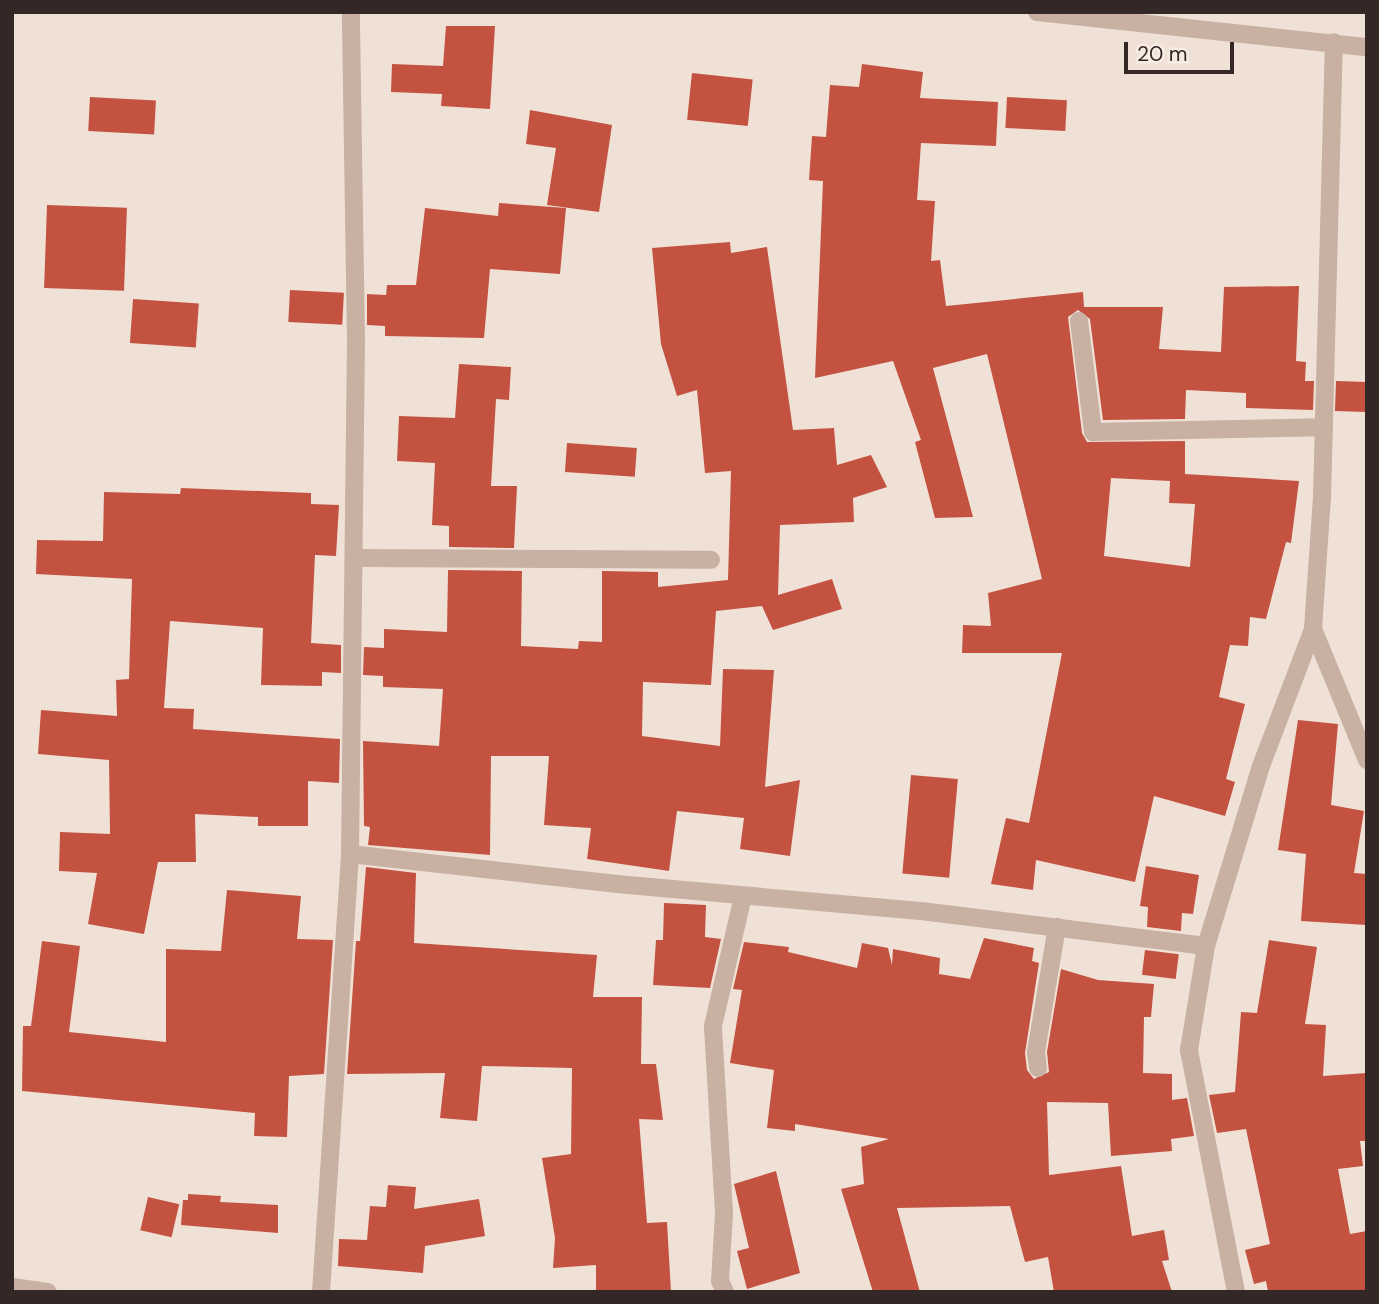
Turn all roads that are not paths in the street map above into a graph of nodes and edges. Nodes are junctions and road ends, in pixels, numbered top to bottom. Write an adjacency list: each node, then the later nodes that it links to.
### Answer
1 (351, 12): 8 (street)
2 (1037, 12): 3 (street)
3 (1118, 15): 4 (street)
4 (1334, 41): 5 (street); 7 (street)
5 (1367, 47)
6 (1079, 321): 7 (street)
7 (1324, 427): 10 (street)
8 (354, 558): 9 (street); 12 (street)
9 (711, 560)
10 (1313, 629): 11 (street); 15 (street)
11 (1367, 760)
12 (350, 853): 13 (street); 19 (street)
13 (743, 896): 14 (street); 20 (street)
14 (1057, 927): 15 (street); 16 (street)
15 (1206, 946): 21 (street)
16 (1038, 1068)
17 (12, 1287): 18 (street)
18 (48, 1292)
19 (321, 1292)
20 (725, 1292)
21 (1236, 1292)

